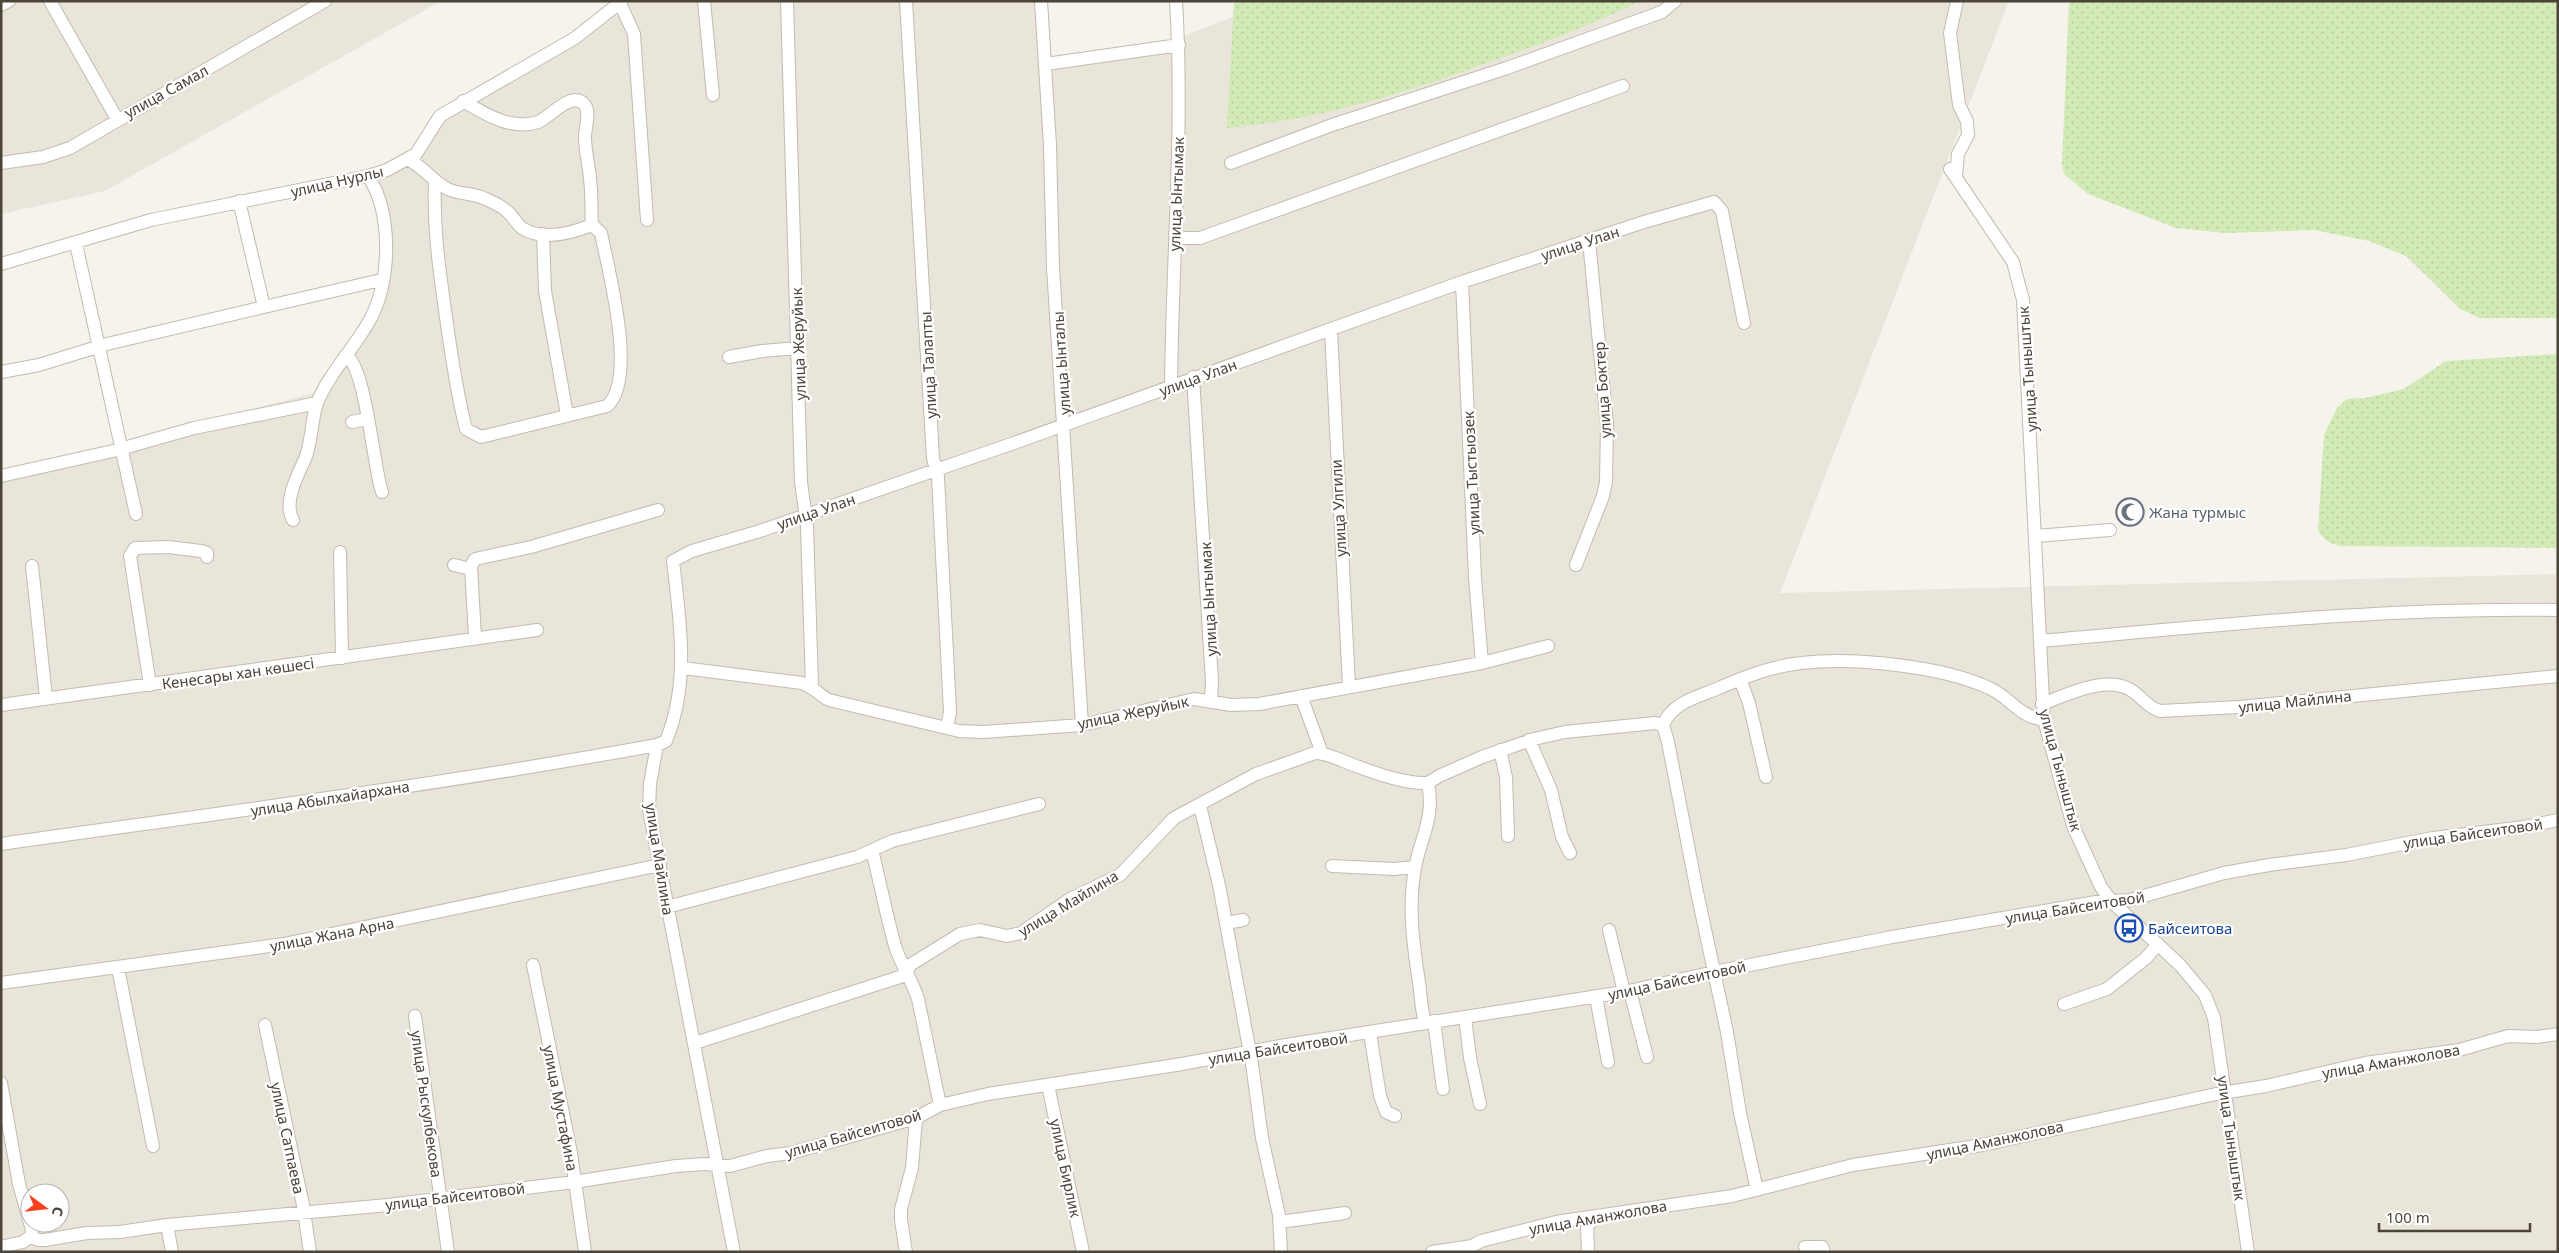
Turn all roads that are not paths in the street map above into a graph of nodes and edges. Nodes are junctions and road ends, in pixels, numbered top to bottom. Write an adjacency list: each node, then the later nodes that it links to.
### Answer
1 (9, 1): 12 (street)
2 (50, 1): 18 (street)
3 (325, 1): 18 (street, улица Самал)
4 (704, 1): 16 (street)
5 (787, 1): 38 (street, улица Жеруйык)
6 (906, 1): 50 (street, улица Талапты)
7 (1041, 1): 14 (street, улица Ынталы)
8 (1176, 1): 13 (street, улица Ынтымак)
9 (1675, 1): 21 (street)
10 (1957, 1): 58 (street, улица Тыныштык)
11 (620, 2): 17 (street, улица Нурлы); 25 (street)
12 (1, 6)
13 (1179, 45): 14 (street); 27 (street, улица Ынтымак)
14 (1046, 64): 48 (street, улица Ынталы)
15 (1623, 86): 27 (street)
16 (713, 95)
17 (464, 101): 19 (street, улица Нурлы); 26 (street)
18 (118, 119): 20 (street, улица Самал)
19 (407, 159): 22 (street, улица Нурлы); 23 (street)
20 (1, 163)
21 (1231, 163)
22 (368, 176): 24 (street, улица Нурлы); 32 (street)
23 (435, 180): 28 (street); 45 (street)
24 (239, 201): 30 (street, улица Нурлы); 34 (street)
25 (647, 220)
26 (592, 225): 28 (street); 45 (street)
27 (1175, 233): 43 (street, улица Ынтымак)
28 (543, 234): 45 (street)
29 (1589, 241): 33 (street, улица Улан); 35 (street, улица Улан); 63 (street, улица Боктер)
30 (76, 244): 31 (street, улица Нурлы); 37 (street)
31 (1, 264)
32 (381, 280): 34 (street); 39 (street)
33 (1462, 282): 36 (street, улица Улан); 72 (street, улица Тыстыозек)
34 (264, 307): 37 (street)
35 (1744, 323)
36 (1331, 330): 42 (street, улица Улан); 78 (street, улица Улгили)
37 (99, 348): 41 (street); 49 (street)
38 (798, 348): 40 (street); 55 (street, улица Жеруйык)
39 (346, 355): 44 (street); 46 (street)
40 (729, 357)
41 (1, 372)
42 (1194, 377): 43 (street, улица Улан); 81 (street, улица Ынтымак)
43 (1170, 388): 48 (street, улица Улан)
44 (318, 403): 49 (street); 56 (street)
45 (567, 415)
46 (367, 419): 47 (street); 52 (street)
47 (352, 422)
48 (1065, 424): 50 (street, улица Улан); 85 (street, улица Ынталы)
49 (120, 448): 51 (street); 54 (street)
50 (934, 469): 55 (street, улица Улан); 87 (street, улица Талапты)
51 (1, 476)
52 (382, 492)
53 (658, 510): 65 (street)
54 (136, 514)
55 (805, 515): 61 (street, улица Улан); 77 (street, улица Жеруйык)
56 (293, 520)
57 (2110, 530): 58 (street)
58 (2036, 536): 69 (street, улица Тыныштык)
59 (340, 552): 71 (street)
60 (207, 557): 76 (street)
61 (673, 561): 73 (street, улица Майлина)
62 (454, 565): 65 (street)
63 (1576, 565)
64 (32, 566): 80 (street)
65 (471, 569): 68 (street)
66 (2558, 610): 69 (street)
67 (536, 630): 68 (street, Кенесары хан көшесі)
68 (475, 637): 71 (street, Кенесары хан көшесі)
69 (2040, 641): 82 (street, улица Тыныштык)
70 (1548, 646): 72 (street, улица Жеруйык)
71 (342, 658): 76 (street, Кенесары хан көшесі)
72 (1482, 663): 78 (street, улица Жеруйык)
73 (683, 668): 77 (street, улица Жеруйык); 89 (street, улица Майлина)
74 (2558, 676): 82 (street, улица Майлина)
75 (1740, 679): 84 (street); 86 (street); 92 (street)
76 (150, 685): 80 (street, Кенесары хан көшесі)
77 (812, 686): 87 (street, улица Жеруйык)
78 (1349, 686): 79 (street, улица Жеруйык)
79 (1301, 696): 81 (street, улица Жеруйык); 91 (street)
80 (46, 698): 83 (street, Кенесары хан көшесі)
81 (1211, 701): 85 (street, улица Жеруйык)
82 (2042, 704): 84 (street, улица Тыныштык)
83 (1, 705)
84 (2044, 720): 104 (street, улица Тыныштык)
85 (1082, 725): 87 (street, улица Жеруйык)
86 (1663, 725): 88 (street); 112 (street)
87 (947, 727)
88 (1529, 740): 90 (street); 100 (street)
89 (657, 745): 98 (street, улица Абылхайархана); 101 (street, улица Майлина)
90 (1500, 750): 93 (street); 97 (street)
91 (1322, 753): 93 (street); 95 (street, улица Майлина)
92 (1766, 777)
93 (1428, 783): 103 (street)
94 (1039, 804): 99 (street)
95 (1200, 806): 107 (street); 113 (street, улица Майлина)
96 (2558, 820): 104 (street, улица Байсеитовой)
97 (1508, 836)
98 (1, 844)
99 (872, 850): 105 (street); 113 (street)
100 (1570, 853)
101 (660, 865): 105 (street, улица Майлина); 111 (street, улица Жана Арна)
102 (1332, 866): 103 (street)
103 (1416, 867): 120 (street)
104 (2112, 902): 109 (street, улица Тыныштык); 112 (street, улица Байсеитовой)
105 (667, 907): 124 (street, улица Майлина)
106 (1242, 920): 107 (street)
107 (1226, 923): 125 (street)
108 (1609, 930): 115 (street)
109 (2158, 944): 117 (street); 131 (street, улица Тыныштык)
110 (533, 965): 138 (street, улица Мустафина)
111 (118, 968): 114 (street, улица Жана Арна); 136 (street)
112 (1714, 972): 115 (street, улица Байсеитовой); 139 (street)
113 (906, 975): 124 (street, улица Майлина); 133 (street)
114 (1, 983)
115 (1627, 992): 116 (street, улица Байсеитовой); 126 (street)
116 (1596, 997): 119 (street, улица Байсеитовой); 127 (street)
117 (2064, 1004)
118 (415, 1016): 140 (street, улица Рыскулбекова)
119 (1466, 1017): 120 (street, улица Байсеитовой); 132 (street)
120 (1429, 1022): 122 (street, улица Байсеитовой); 130 (street)
121 (265, 1025): 141 (street, улица Сатпаева)
122 (1370, 1033): 125 (street, улица Байсеитовой); 134 (street)
123 (2558, 1034): 131 (street, улица Аманжолова)
124 (695, 1043): 137 (street, улица Майлина)
125 (1248, 1051): 129 (street, улица Байсеитовой); 144 (street)
126 (1646, 1057)
127 (1608, 1062)
128 (1, 1083): 146 (street)
129 (1048, 1085): 133 (street, улица Байсеитовой); 155 (street, улица Бирлик)
130 (1443, 1089)
131 (2226, 1094): 139 (street, улица Аманжолова); 160 (street, улица Тыныштык)
132 (1480, 1104)
133 (940, 1105): 135 (street, улица Байсеитовой)
134 (1395, 1116)
135 (916, 1118): 137 (street, улица Байсеитовой); 154 (street)
136 (153, 1146)
137 (717, 1166): 138 (street, улица Байсеитовой); 153 (street, улица Майлина)
138 (574, 1182): 140 (street, улица Байсеитовой); 152 (street, улица Мустафина)
139 (1757, 1190): 143 (street, улица Аманжолова)
140 (440, 1198): 141 (street, улица Байсеитовой); 151 (street, улица Рыскулбекова)
141 (304, 1213): 145 (street, улица Байсеитовой); 150 (street, улица Сатпаева)
142 (1345, 1213): 144 (street)
143 (1594, 1217): 157 (street, улица Аманжолова); 158 (street)
144 (1280, 1222): 156 (street)
145 (167, 1225): 146 (street, улица Байсеитовой); 149 (street)
146 (31, 1236): 147 (street, улица Байсеитовой)
147 (1, 1247)
148 (1805, 1247): 159 (street)
149 (172, 1252)
150 (310, 1252)
151 (448, 1252)
152 (585, 1252)
153 (734, 1252)
154 (906, 1252)
155 (1083, 1252)
156 (1281, 1252)
157 (1432, 1252)
158 (1588, 1252)
159 (1824, 1252)
160 (2248, 1252)

